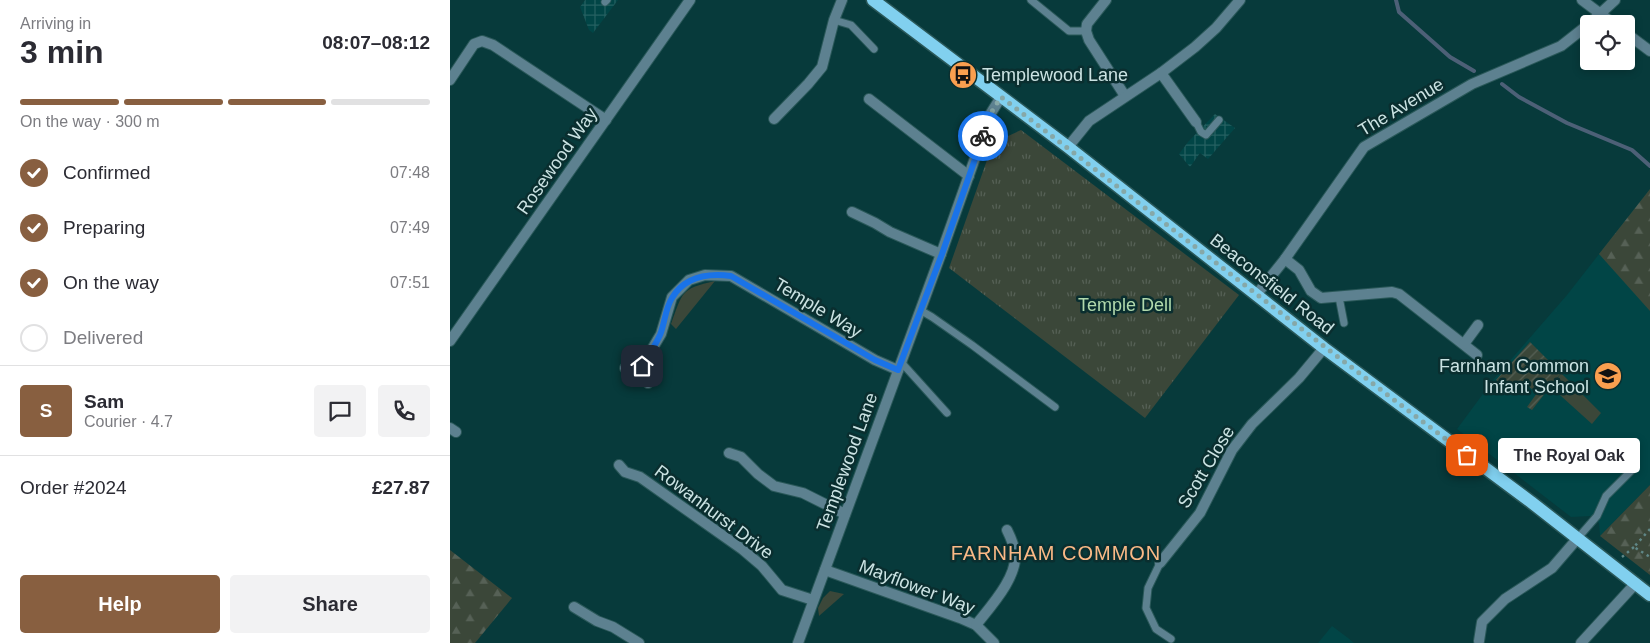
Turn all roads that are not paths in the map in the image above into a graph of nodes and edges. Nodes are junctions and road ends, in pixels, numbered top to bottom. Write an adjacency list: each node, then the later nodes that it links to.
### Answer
1 (690, 0): 22 (street, Rosewood Way)
2 (842, 0): 10 (street)
3 (873, 0): 19 (main road, Beaconsfield Road)
4 (1031, 0): 11 (lane)
5 (1106, 0): 11 (street)
6 (1240, 0): 16 (street)
7 (1582, 0): 9 (street)
8 (1615, 0): 9 (street, The Avenue)
9 (1602, 14)
10 (834, 20): 14 (lane); 21 (street)
11 (1086, 31): 18 (street)
12 (1580, 31): 29 (street, The Avenue)
13 (1635, 40): 15 (street)
14 (874, 49)
15 (1650, 52)
16 (1161, 73): 18 (street); 24 (street)
17 (450, 80): 22 (street)
18 (1126, 96): 25 (street)
19 (1001, 97): 25 (main road, Beaconsfield Road); 26 (street, Templewood Lane)
20 (869, 99): 26 (street)
21 (774, 119)
22 (606, 120): 35 (street, Rosewood Way)
23 (1219, 120): 24 (lane)
24 (1196, 122)
25 (1068, 147): 30 (main road, Beaconsfield Road)
26 (969, 176): 28 (street, Templewood Lane)
27 (852, 212): 28 (street)
28 (942, 254): 32 (street, Templewood Lane)
29 (1285, 259): 30 (street, The Avenue); 31 (street)
30 (1257, 294): 37 (main road, Beaconsfield Road)
31 (1339, 297): 33 (lane); 36 (street)
32 (920, 310): 40 (street, Templewood Lane); 43 (lane)
33 (1344, 323)
34 (1478, 325): 36 (street)
35 (450, 341)
36 (1464, 344): 38 (street)
37 (1324, 348): 50 (main road, Beaconsfield Road); 51 (street, Scott Close)
38 (1477, 355)
39 (642, 366): 40 (street, Temple Way); 41 (street); 42 (street)
40 (899, 366): 44 (lane); 48 (street, Templewood Lane)
41 (625, 368)
42 (648, 383)
43 (1055, 407)
44 (947, 413)
45 (729, 453): 48 (street)
46 (619, 465): 55 (street, Rowanhurst Drive)
47 (1633, 469): 50 (lane)
48 (845, 514): 52 (street, Templewood Lane)
49 (1008, 530): 57 (street)
50 (1577, 539): 53 (main road, Beaconsfield Road); 59 (street)
51 (1160, 563): 58 (lane)
52 (825, 570): 55 (street, Templewood Lane); 57 (street, Mayflower Way)
53 (1636, 583): 54 (main road, Beaconsfield Road); 63 (street)
54 (1650, 595)
55 (814, 600): 61 (street, Templewood Lane)
56 (574, 607): 60 (street)
57 (976, 626): 62 (street, Mayflower Way)
58 (1170, 638)
59 (1479, 641)
60 (639, 643)
61 (798, 643)
62 (994, 643)
63 (1581, 643)

